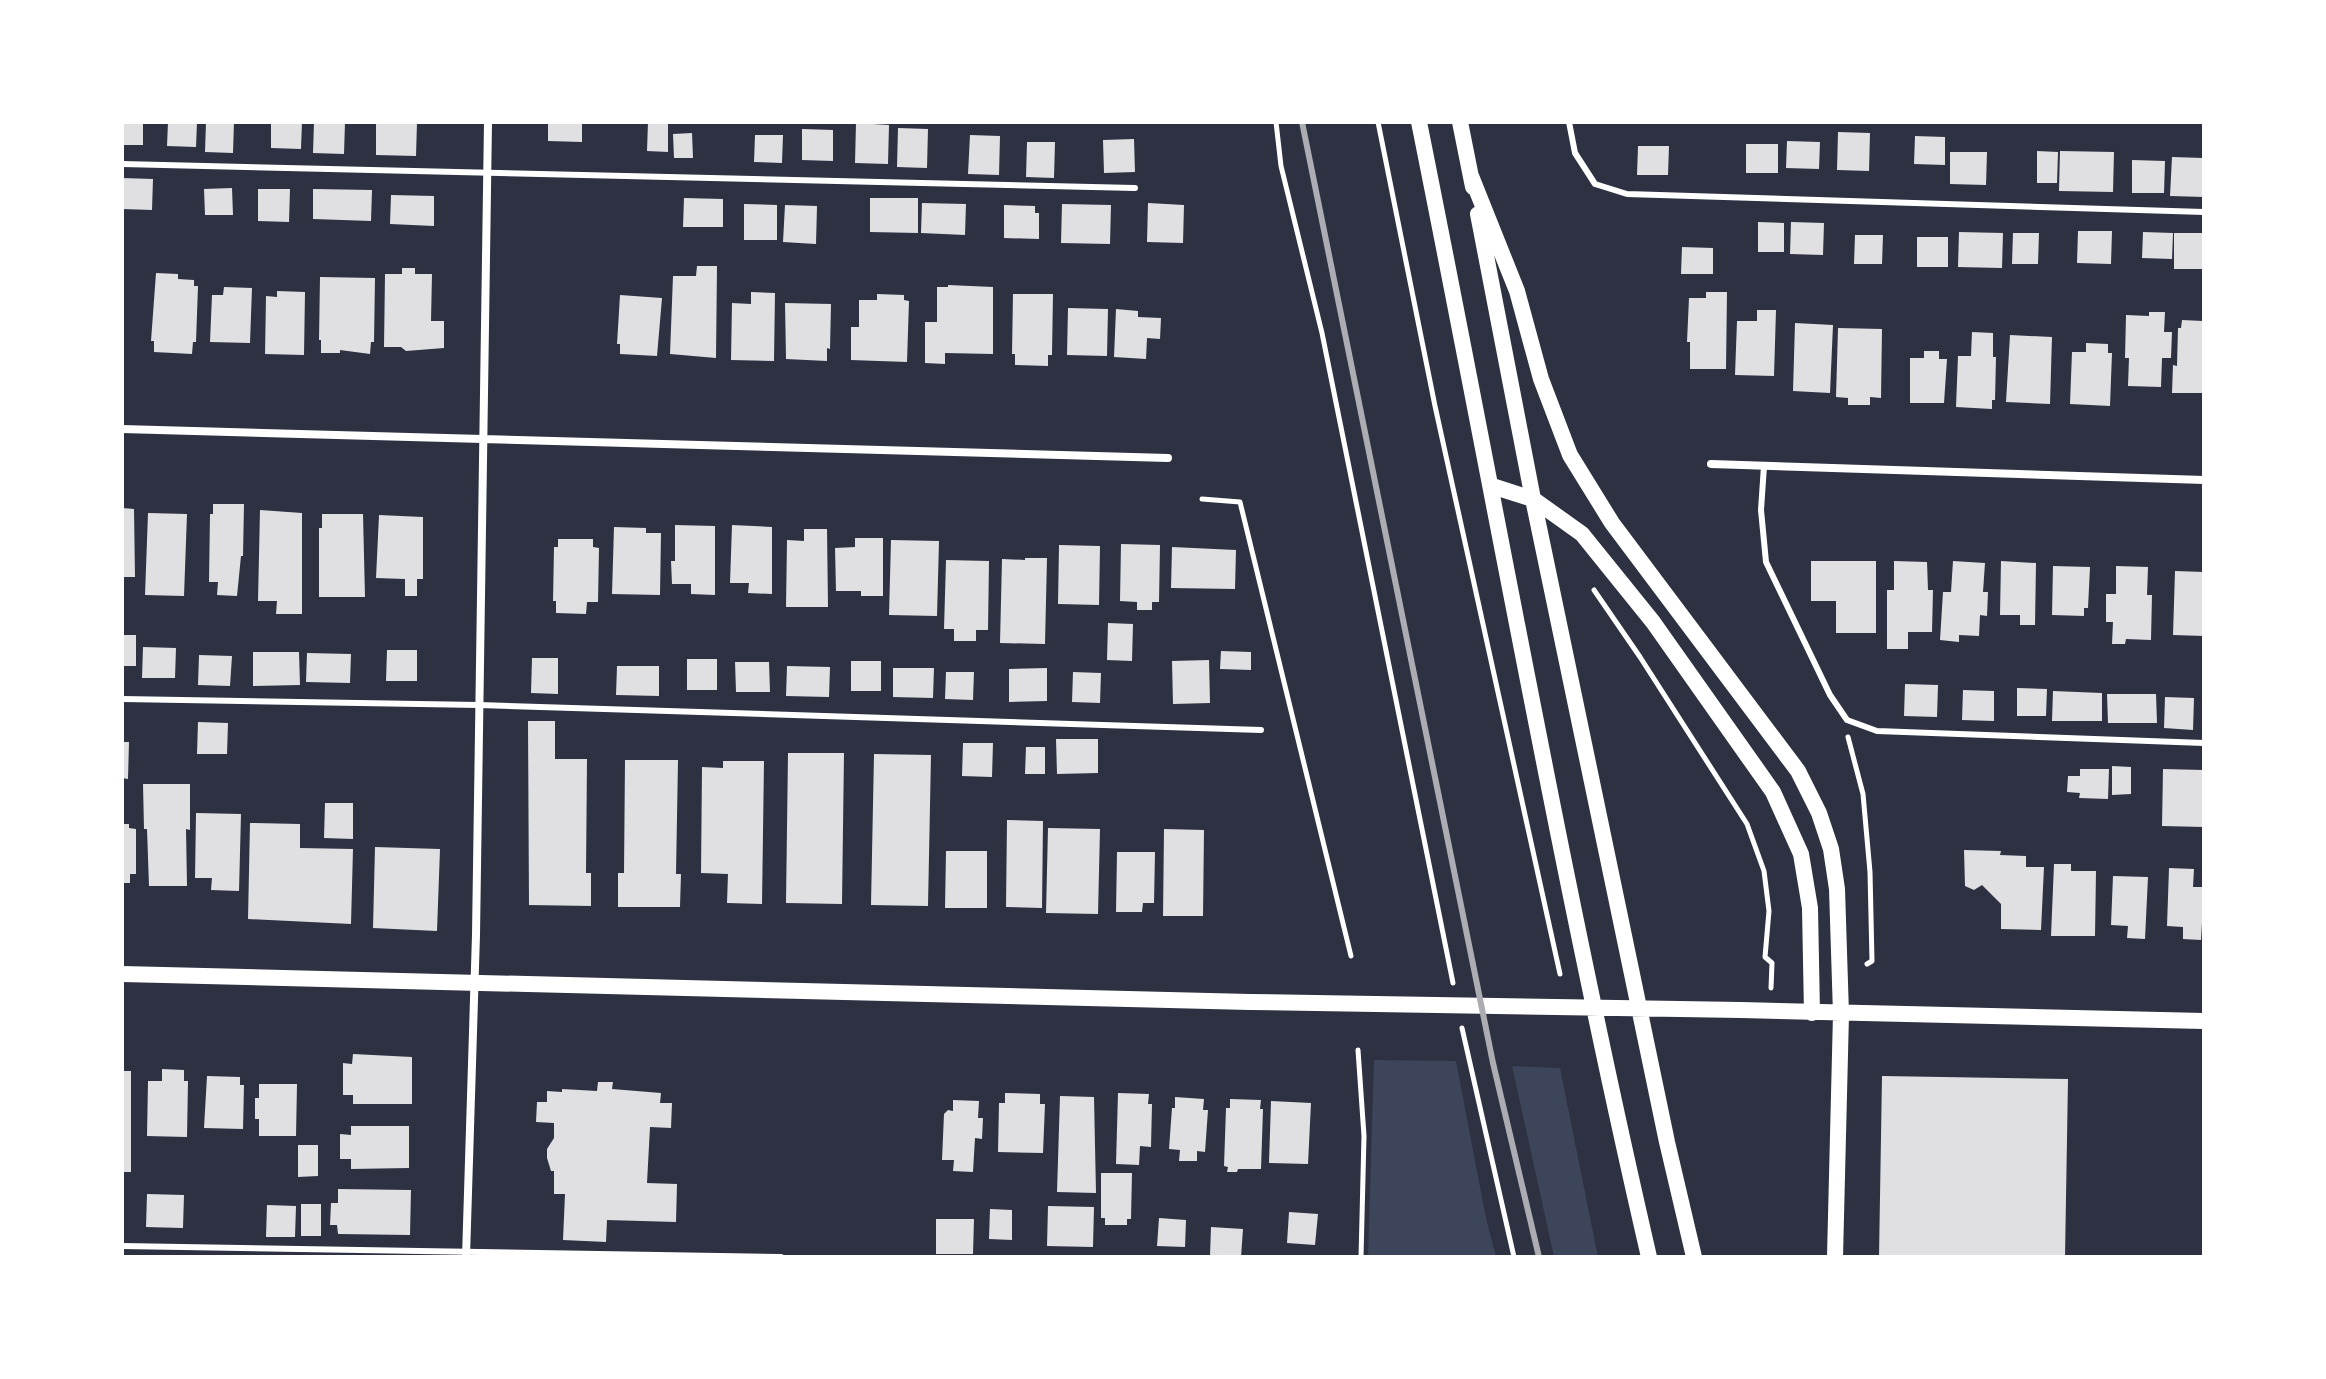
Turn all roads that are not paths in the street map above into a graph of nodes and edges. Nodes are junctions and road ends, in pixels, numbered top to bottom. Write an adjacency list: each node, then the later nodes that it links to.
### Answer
1 (488, 122): 6 (street)
2 (1419, 122): 16 (main road)
3 (1460, 122): 7 (main road)
4 (1569, 122): 9 (lane)
5 (122, 164): 6 (lane)
6 (487, 174): 8 (lane); 11 (street)
7 (1471, 176): 17 (main road); 25 (main road)
8 (1135, 188)
9 (2204, 212)
10 (122, 429): 11 (street)
11 (482, 441): 12 (street); 19 (street)
12 (1168, 458)
13 (1711, 464): 14 (street)
14 (1764, 466): 15 (street); 21 (lane)
15 (2204, 480)
16 (1492, 486): 17 (main road); 30 (main road)
17 (1533, 499): 24 (main road); 31 (main road)
18 (122, 699): 19 (lane)
19 (479, 705): 20 (lane); 23 (street)
20 (1261, 730)
21 (2204, 743)
22 (122, 974): 23 (main road)
23 (474, 983): 24 (main road); 28 (street)
24 (1812, 1013): 25 (main road)
25 (1841, 1014): 26 (main road); 32 (main road)
26 (2204, 1021)
27 (122, 1246): 28 (lane)
28 (466, 1254): 29 (lane)
29 (781, 1257)
30 (1649, 1257)
31 (1694, 1257)
32 (1835, 1257)

